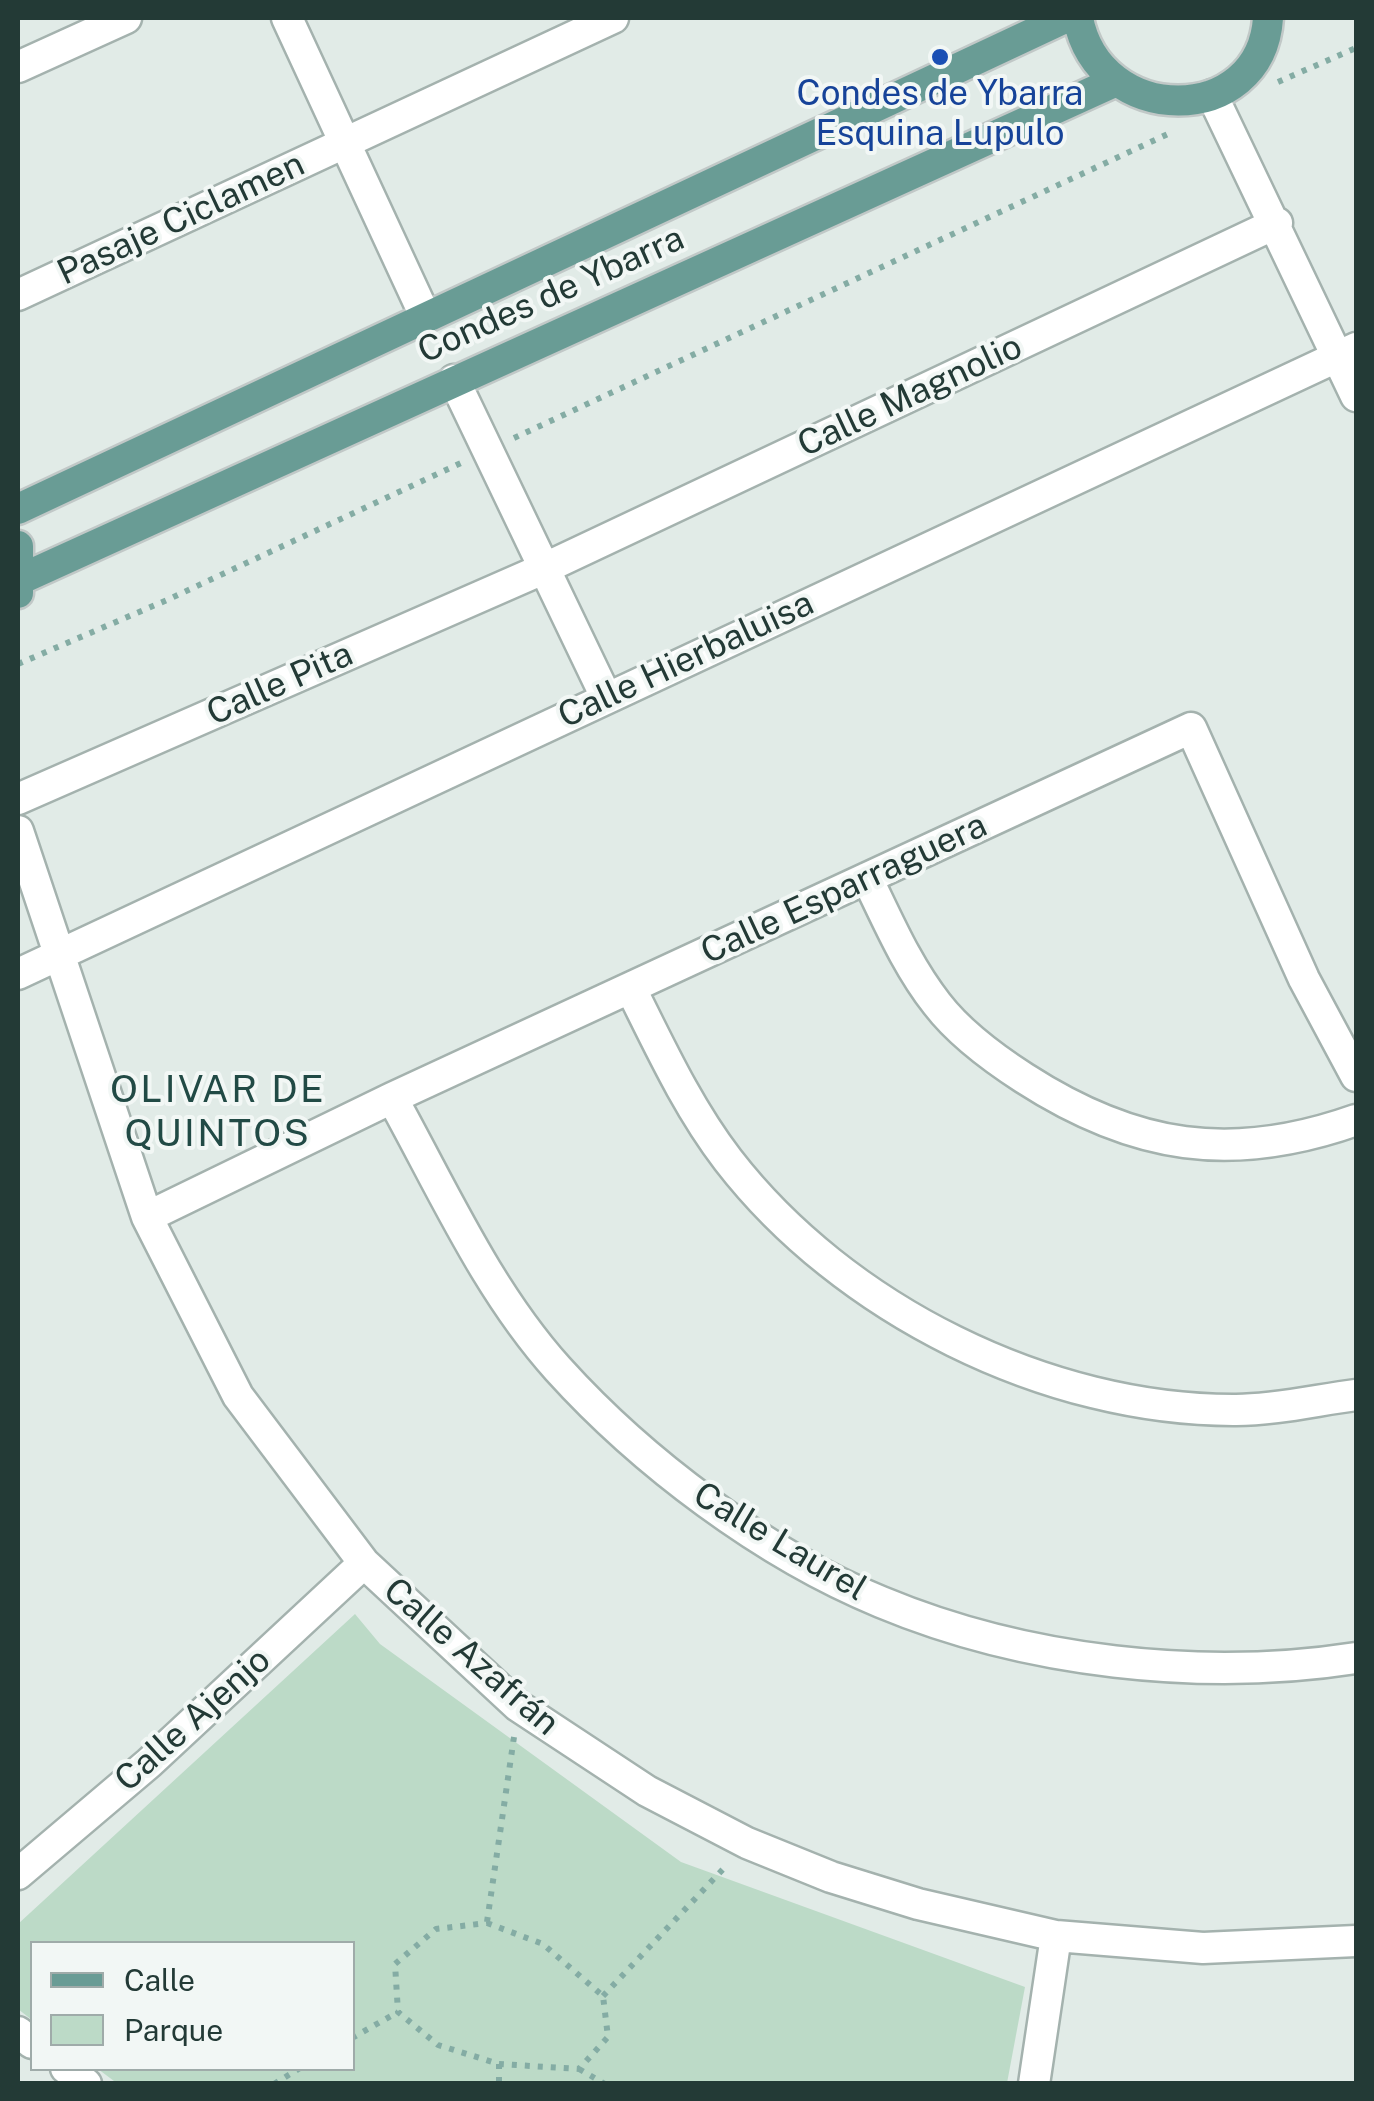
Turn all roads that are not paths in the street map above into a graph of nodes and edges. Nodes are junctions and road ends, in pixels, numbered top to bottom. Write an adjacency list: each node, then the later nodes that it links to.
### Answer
1 (126, 18): 7 (street)
2 (287, 18): 10 (street)
3 (614, 18): 10 (street, Pasaje Ciclamen)
4 (1065, 18): 13 (main road, Condes de Ybarra)
5 (1078, 18): 8 (main road)
6 (1268, 18): 9 (main road)
7 (18, 67)
8 (1114, 82): 9 (main road); 15 (main road, Condes de Ybarra)
9 (1212, 95): 11 (street)
10 (345, 144): 12 (street, Pasaje Ciclamen); 13 (street)
11 (1277, 223): 14 (street); 19 (street, Calle Magnolio)
12 (18, 295)
13 (426, 318): 17 (main road, Condes de Ybarra)
14 (1346, 352): 16 (street); 21 (street, Calle Hierbaluisa)
15 (454, 380): 19 (street); 20 (main road, Condes de Ybarra)
16 (1356, 396)
17 (18, 509)
18 (18, 546): 20 (main road)
19 (543, 569): 21 (street); 22 (street, Calle Pita)
20 (20, 588)
21 (606, 697): 25 (street, Calle Hierbaluisa)
22 (18, 800)
23 (18, 832): 25 (street, Calle Azafrán)
24 (867, 878): 27 (street, Calle Esparraguera); 28 (street, Calle Esparraguera); 30 (street)
25 (56, 954): 26 (street, Calle Hierbaluisa); 31 (street, Calle Azafrán)
26 (18, 974)
27 (631, 989): 29 (street, Calle Esparraguera); 32 (street)
28 (1356, 1076)
29 (392, 1098): 31 (street, Calle Esparraguera); 34 (street, Calle Laurel)
30 (1356, 1120)
31 (148, 1217): 33 (street, Calle Azafrán)
32 (1356, 1395)
33 (364, 1562): 35 (street, Calle Ajenjo); 36 (street, Calle Azafrán)
34 (1356, 1658)
35 (18, 1874)
36 (1056, 1936): 37 (street, Calle Azafrán); 38 (street)
37 (1356, 1940)
38 (1034, 2084)

